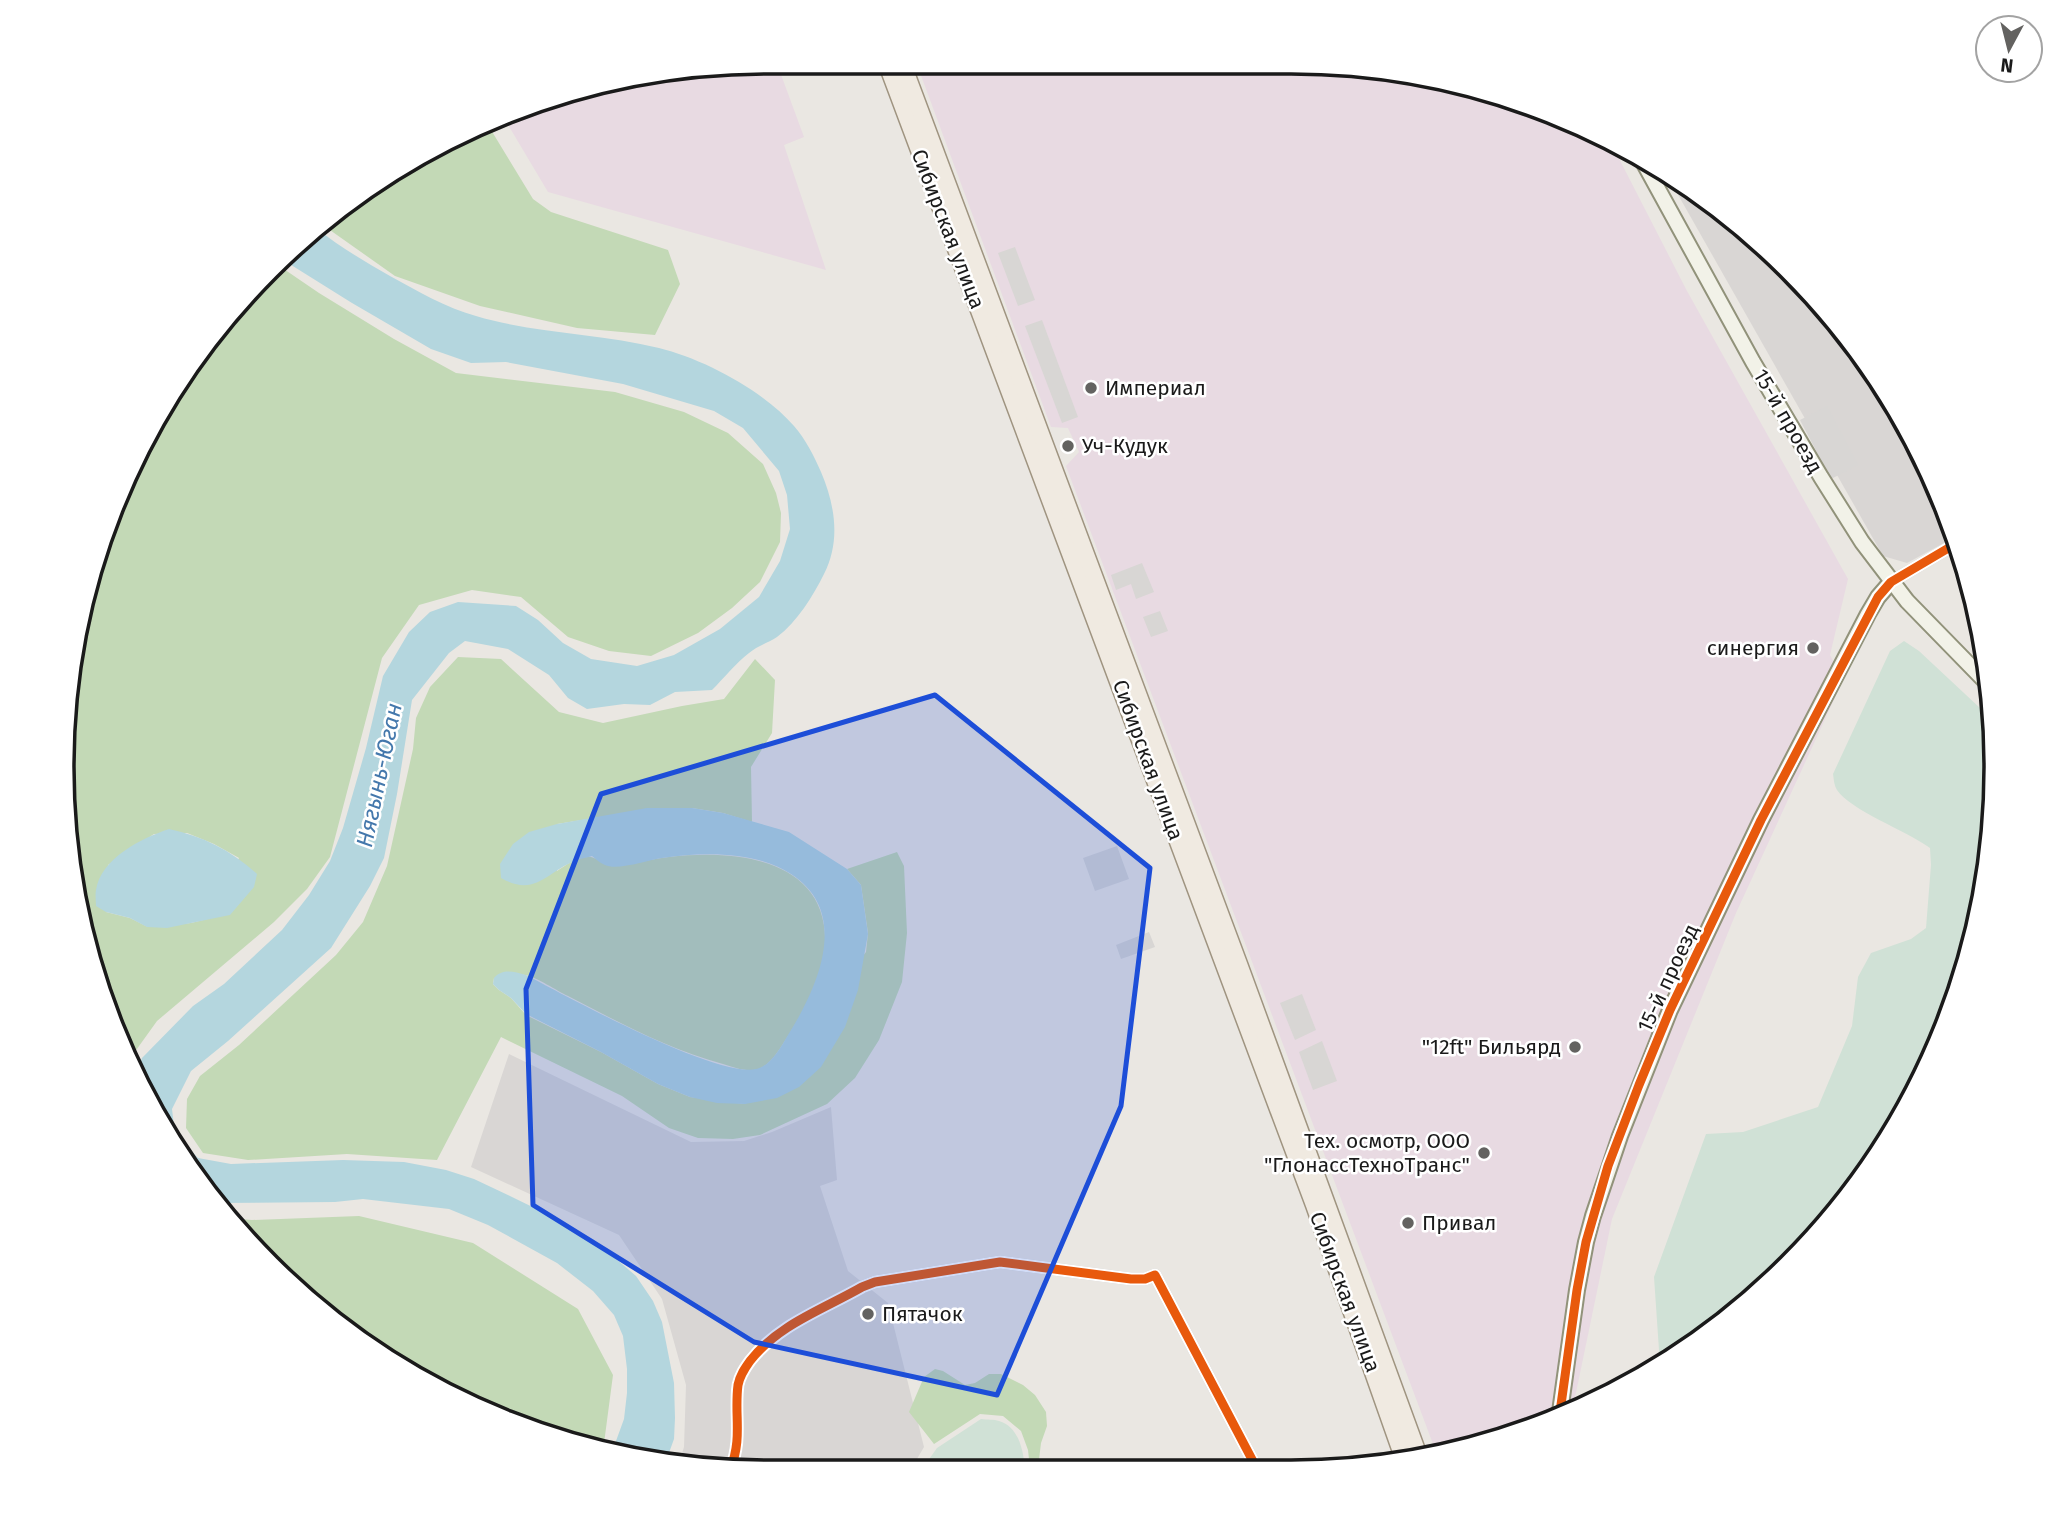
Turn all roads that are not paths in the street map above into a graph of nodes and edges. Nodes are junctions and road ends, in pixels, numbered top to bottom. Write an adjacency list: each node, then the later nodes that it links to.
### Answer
1 (892, 74): 3 (main road, Сибирская улица)
2 (905, 74): 3 (main road, Сибирская улица)
3 (926, 148): 8 (main road, Сибирская улица)
4 (1651, 174): 6 (street, 15-й проезд)
5 (1949, 548): 6 (street)
6 (1891, 582): 7 (street); 9 (street, 15-й проезд)
7 (1979, 675)
8 (1232, 966): 10 (main road, Сибирская улица); 11 (main road, Сибирская улица)
9 (1561, 1405)
10 (1416, 1448)
11 (1401, 1451)
12 (733, 1459): 13 (street)
13 (1253, 1460)

